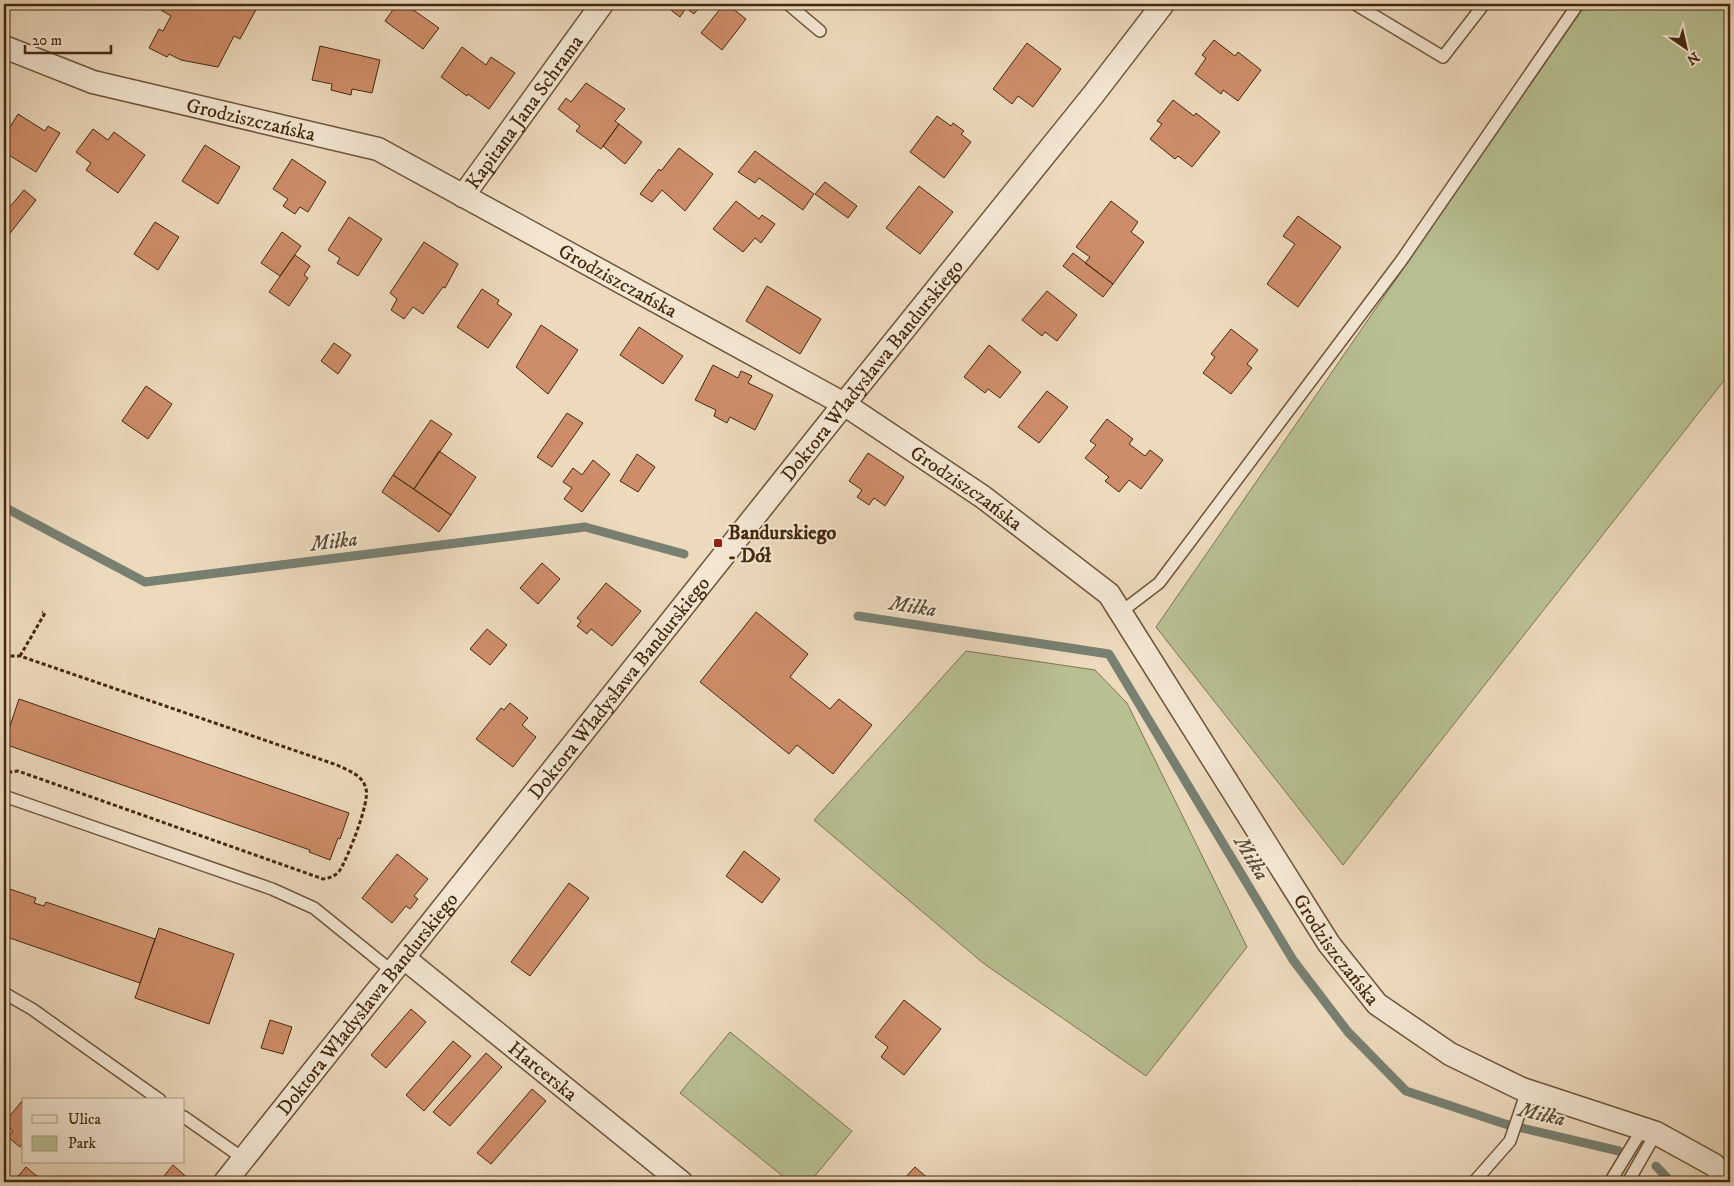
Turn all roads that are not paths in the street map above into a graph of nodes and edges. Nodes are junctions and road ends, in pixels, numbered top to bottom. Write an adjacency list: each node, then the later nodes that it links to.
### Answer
1 (602, 4): 9 (street, Kapitana Jana Schrama)
2 (788, 4): 7 (lane)
3 (1163, 4): 10 (street, Doktora Władysława Bandurskiego)
4 (1355, 4): 5 (lane)
5 (1484, 4)
6 (1578, 4): 11 (lane)
7 (820, 30)
8 (4, 47): 9 (street, Grodziszczańska)
9 (463, 196): 10 (street, Grodziszczańska)
10 (844, 404): 11 (street, Grodziszczańska); 13 (street, Doktora Władysława Bandurskiego)
11 (1121, 612): 15 (street, Grodziszczańska)
12 (4, 796): 13 (lane)
13 (398, 964): 19 (street, Doktora Władysława Bandurskiego); 21 (street, Harcerska)
14 (4, 993): 16 (lane)
15 (1527, 1091): 18 (street, Grodziszczańska); 22 (lane)
16 (157, 1098)
17 (185, 1118): 19 (lane)
18 (1650, 1130): 23 (lane); 24 (lane); 25 (street, Grodziszczańska)
19 (244, 1159): 20 (street, Doktora Władysława Bandurskiego)
20 (225, 1182)
21 (681, 1182)
22 (1474, 1182)
23 (1610, 1182)
24 (1628, 1182)
25 (1730, 1182)

